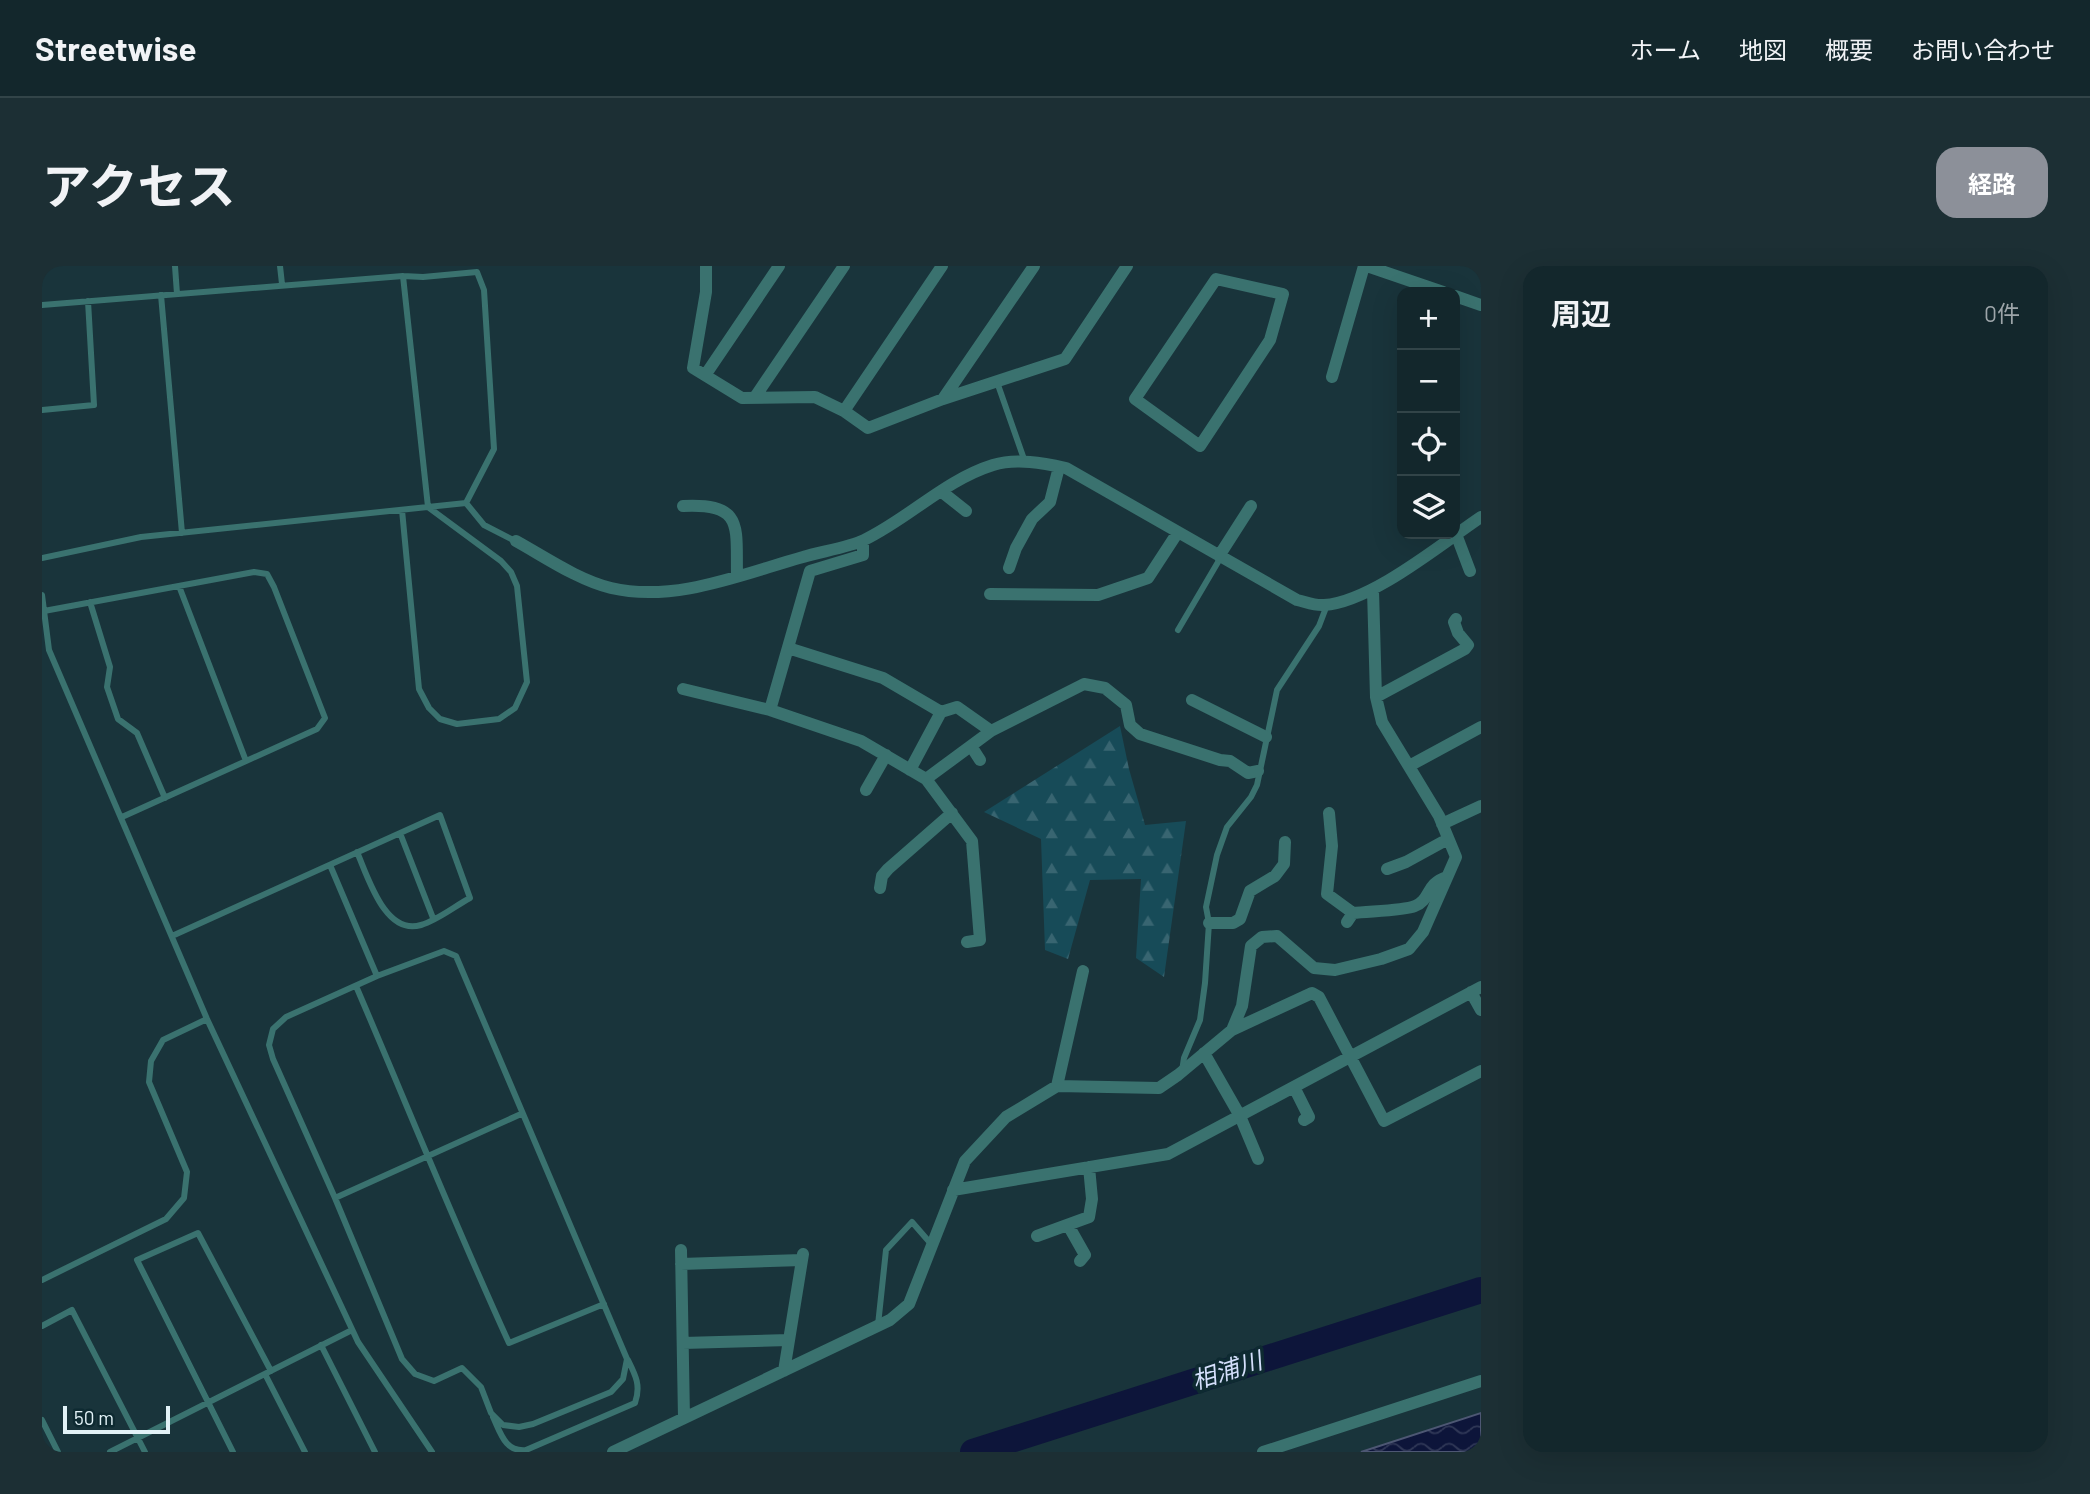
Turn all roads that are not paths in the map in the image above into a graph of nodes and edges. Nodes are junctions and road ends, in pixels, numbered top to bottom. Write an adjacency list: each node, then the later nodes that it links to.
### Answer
1 (46, 266): 14 (lane)
2 (175, 266): 20 (lane)
3 (280, 266): 18 (lane)
4 (390, 266): 15 (lane)
5 (706, 266): 26 (street)
6 (779, 266): 26 (street)
7 (844, 266): 29 (street)
8 (942, 266): 32 (street)
9 (1034, 266): 30 (street)
10 (1226, 266): 17 (street)
11 (1365, 266): 19 (street); 27 (street)
12 (1125, 267): 28 (street)
13 (456, 270): 16 (lane); 36 (lane)
14 (42, 271)
15 (391, 275): 16 (lane); 18 (lane)
16 (402, 276): 39 (lane)
17 (1216, 279): 17 (street)
18 (282, 284): 20 (lane)
19 (1428, 287)
20 (177, 294): 21 (lane)
21 (161, 295): 23 (lane); 45 (lane)
22 (1460, 298): 25 (street)
23 (88, 301): 24 (lane); 31 (lane)
24 (42, 305)
25 (1481, 305)
26 (706, 374): 29 (street)
27 (1332, 377)
28 (996, 382): 30 (street); 33 (lane)
29 (755, 397): 32 (street)
30 (943, 399): 32 (street)
31 (42, 410)
32 (844, 411)
33 (1025, 462): 34 (street); 35 (street)
34 (1059, 467): 43 (street); 52 (street)
35 (942, 492): 41 (street); 49 (street)
36 (466, 503): 39 (lane); 48 (lane)
37 (683, 506): 54 (street)
38 (1251, 506): 50 (street)
39 (428, 507): 40 (lane); 40 (lane)
40 (402, 510): 45 (lane)
41 (966, 511)
42 (1479, 524): 44 (street)
43 (1178, 532): 50 (street); 57 (street)
44 (1460, 532)
45 (182, 533): 51 (lane)
46 (1449, 539): 56 (street)
47 (1458, 539): 53 (street)
48 (516, 541): 54 (street)
49 (863, 541): 54 (street); 64 (street)
50 (1220, 556): 60 (street); 63 (lane)
51 (42, 558)
52 (1009, 568)
53 (1470, 571)
54 (737, 575)
55 (179, 586): 59 (lane); 78 (lane); 78 (lane)
56 (1373, 590): 60 (street); 67 (street)
57 (990, 594)
58 (42, 595): 61 (lane)
59 (90, 602): 61 (lane); 84 (lane)
60 (1326, 605): 74 (lane)
61 (44, 611): 88 (lane)
62 (1456, 619): 67 (street)
63 (1178, 631)
64 (788, 648): 70 (street); 71 (street)
65 (683, 689): 70 (street)
66 (1061, 694): 69 (street); 73 (street); 81 (street)
67 (1376, 697): 79 (street)
68 (1192, 700): 74 (street)
69 (1068, 706)
70 (771, 710): 76 (street)
71 (941, 712): 73 (street); 80 (street)
72 (1481, 727): 79 (street)
73 (991, 731): 75 (street)
74 (1266, 737): 81 (lane)
75 (971, 746): 77 (street); 82 (street)
76 (886, 755): 80 (street); 83 (street)
77 (980, 760)
78 (246, 761): 84 (lane)
79 (1409, 766): 89 (street)
80 (911, 770): 82 (street)
81 (1258, 771): 99 (lane)
82 (926, 779): 86 (street)
83 (866, 790)
84 (165, 798): 88 (lane)
85 (1481, 806): 89 (street)
86 (952, 813): 97 (street); 101 (street)
87 (1329, 813): 96 (street)
88 (122, 817): 100 (lane)
89 (1443, 824): 91 (street)
90 (400, 834): 93 (lane); 98 (lane); 98 (lane)
91 (1448, 839): 95 (street); 96 (street)
92 (1285, 842): 99 (street)
93 (358, 852): 94 (lane); 98 (lane)
94 (330, 865): 100 (lane); 103 (lane)
95 (1387, 869)
96 (1447, 877): 108 (street)
97 (880, 888)
98 (433, 918)
99 (1209, 923): 112 (lane)
100 (172, 936): 107 (lane)
101 (967, 942)
102 (1083, 971): 113 (street)
103 (377, 976): 104 (lane); 115 (lane)
104 (356, 986): 118 (lane); 122 (lane)
105 (1476, 989): 106 (street); 110 (street)
106 (1481, 1010)
107 (207, 1019): 129 (lane); 133 (lane)
108 (1232, 1030): 109 (street); 110 (street)
109 (1204, 1054): 112 (street); 116 (street)
110 (1351, 1056): 111 (street); 114 (street)
111 (1481, 1071)
112 (1182, 1072): 113 (street)
113 (1057, 1086): 121 (street)
114 (1294, 1087): 116 (street); 117 (street)
115 (522, 1114): 118 (lane); 130 (lane)
116 (1240, 1116): 119 (street); 120 (street)
117 (1309, 1117)
118 (429, 1157): 122 (lane); 130 (lane)
119 (1258, 1159)
120 (1090, 1167): 121 (street); 123 (street)
121 (953, 1190): 125 (street)
122 (335, 1198): 142 (lane)
123 (1068, 1225): 124 (street); 127 (street)
124 (1037, 1236)
125 (932, 1245): 132 (street); 132 (lane)
126 (681, 1250): 128 (street)
127 (1080, 1261)
128 (681, 1264): 134 (street); 135 (street)
129 (42, 1280)
130 (604, 1304): 137 (lane)
131 (42, 1325): 145 (lane)
132 (878, 1325): 138 (street)
133 (352, 1329): 136 (lane); 152 (lane)
134 (789, 1340): 135 (street); 138 (street)
135 (683, 1343): 143 (street)
136 (321, 1345): 139 (lane); 151 (lane)
137 (627, 1359): 142 (lane); 142 (lane)
138 (783, 1371): 143 (street)
139 (268, 1372): 141 (lane); 141 (lane); 150 (lane)
140 (1481, 1381): 154 (street)
141 (208, 1402): 145 (lane); 149 (lane)
142 (491, 1413)
143 (684, 1418): 153 (street)
144 (42, 1420): 146 (lane)
145 (138, 1438): 147 (lane); 148 (lane)
146 (58, 1452)
147 (110, 1452)
148 (145, 1452)
149 (233, 1452)
150 (305, 1452)
151 (375, 1452)
152 (432, 1452)
153 (613, 1452)
154 (1264, 1452)

